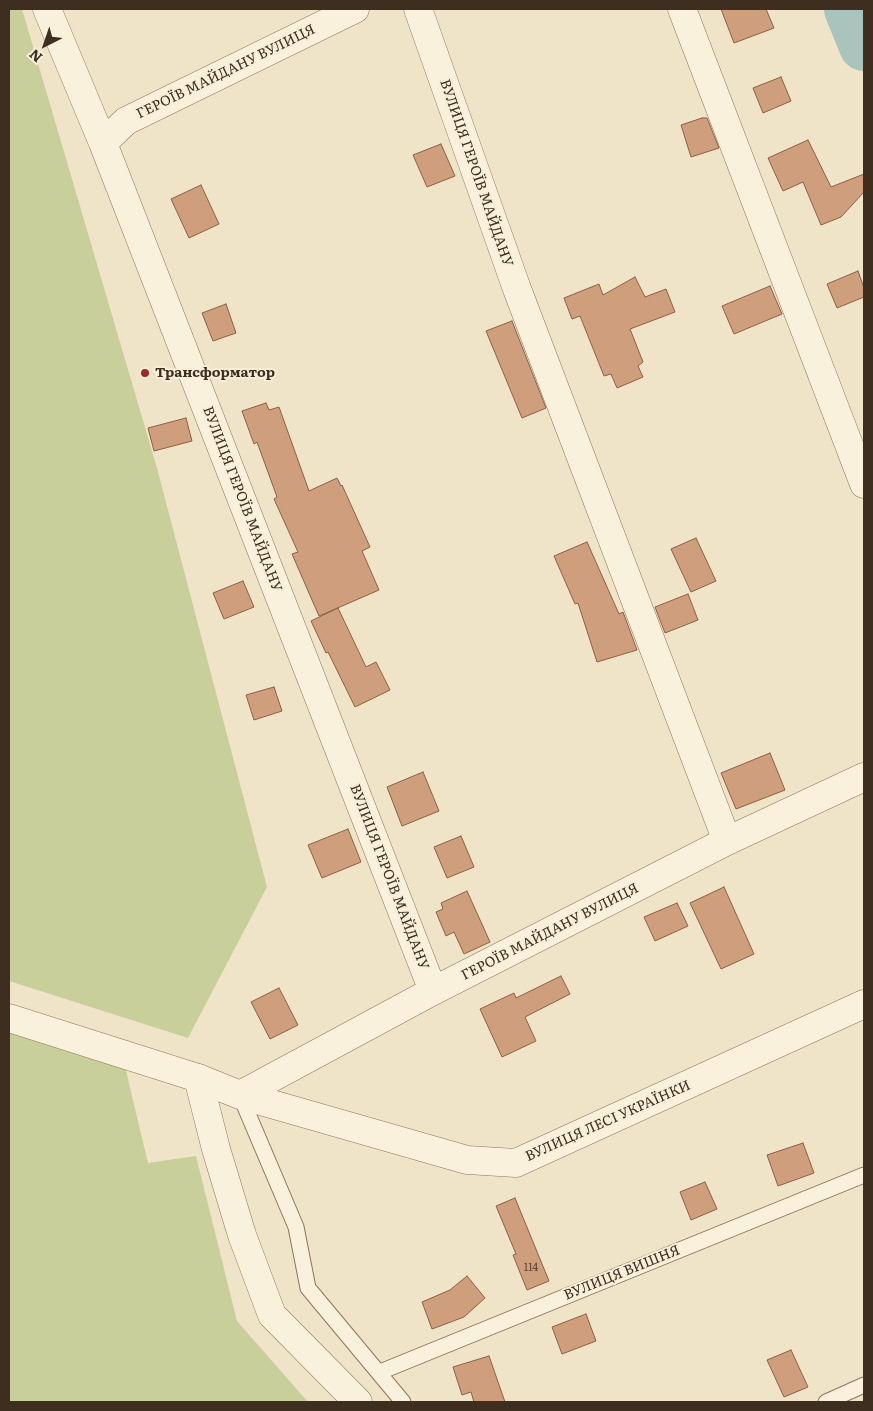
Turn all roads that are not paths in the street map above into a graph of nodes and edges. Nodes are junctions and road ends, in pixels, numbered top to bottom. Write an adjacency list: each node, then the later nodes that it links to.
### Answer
1 (47, 9): 5 (street, ВУЛИЦЯ ГЕРОЇВ МАЙДАНУ)
2 (355, 9): 5 (street, ГЕРОЇВ МАЙДАНУ ВУЛИЦЯ)
3 (418, 9): 8 (street, ВУЛИЦЯ ГЕРОЇВ МАЙДАНУ)
4 (682, 9): 6 (street)
5 (103, 143): 9 (street, ВУЛИЦЯ ГЕРОЇВ МАЙДАНУ)
6 (864, 484)
7 (864, 777): 8 (street, ГЕРОЇВ МАЙДАНУ ВУЛИЦЯ)
8 (727, 841): 9 (street, ГЕРОЇВ МАЙДАНУ ВУЛИЦЯ)
9 (434, 991): 13 (street, ГЕРОЇВ МАЙДАНУ ВУЛИЦЯ)
10 (864, 1004): 13 (street, ВУЛИЦЯ ЛЕСІ УКРАЇНКИ)
11 (9, 1018): 12 (street, ВУЛИЦЯ ЛЕСІ УКРАЇНКИ)
12 (198, 1078): 13 (street, ВУЛИЦЯ ЛЕСІ УКРАЇНКИ); 17 (street)
13 (240, 1095): 15 (lane)
14 (864, 1174): 15 (lane, ВУЛИЦЯ ВИШНЯ)
15 (380, 1372): 18 (lane)
16 (864, 1385): 19 (lane)
17 (358, 1402)
18 (403, 1402)
19 (826, 1402)

